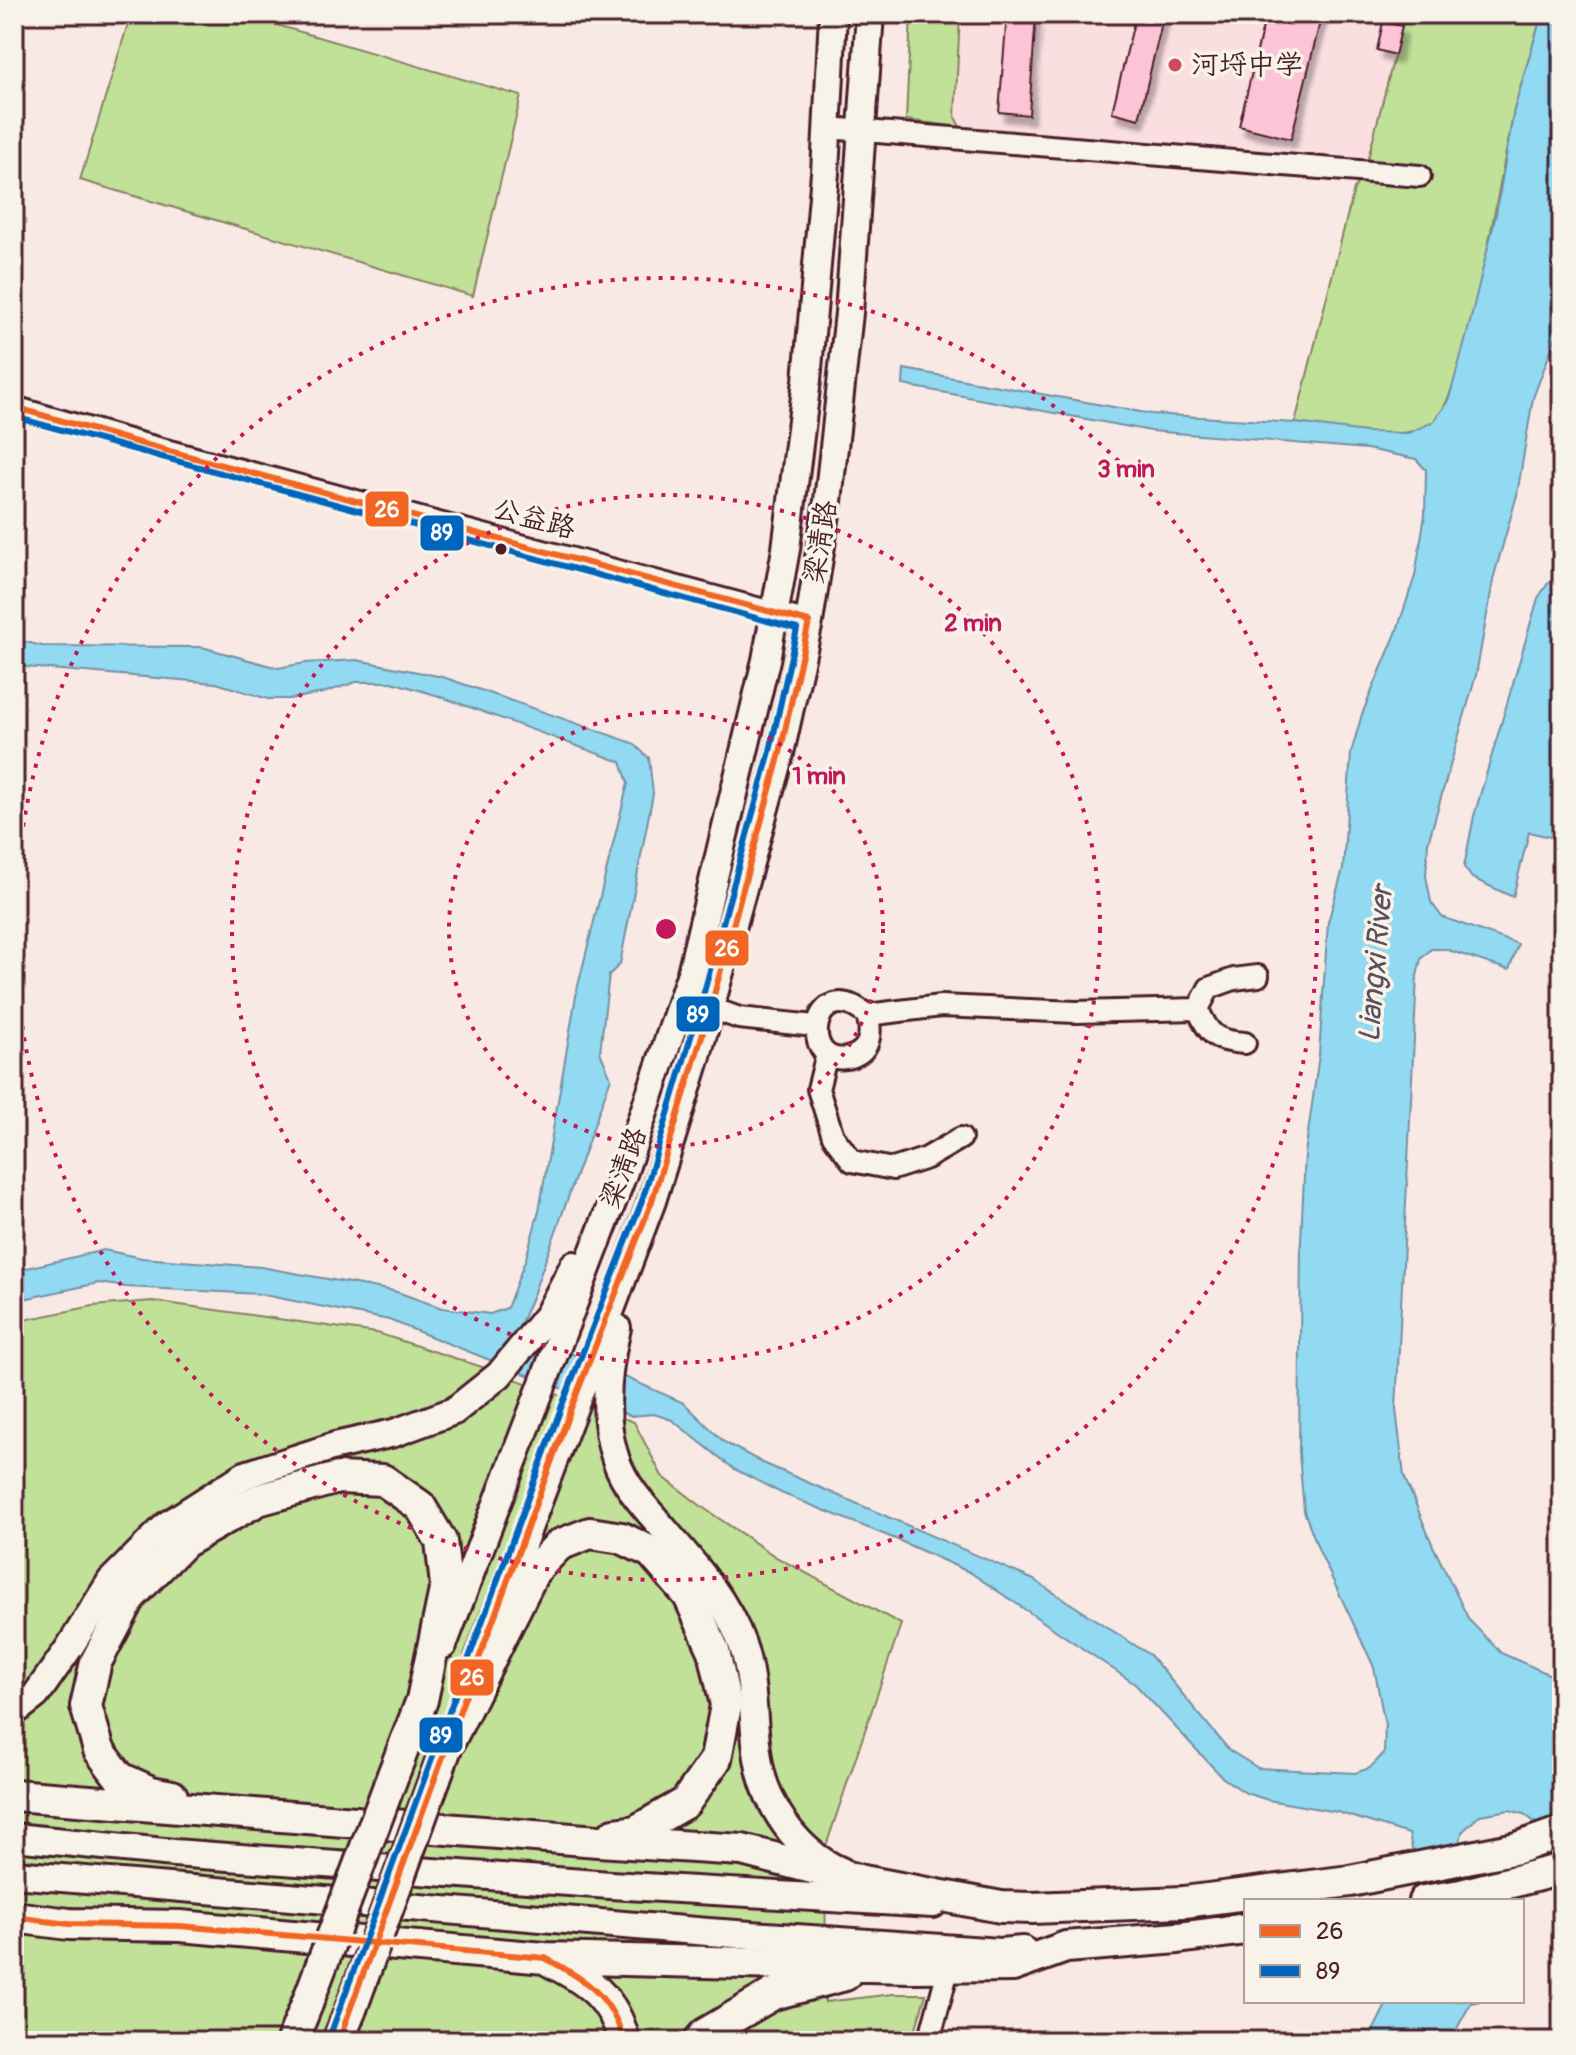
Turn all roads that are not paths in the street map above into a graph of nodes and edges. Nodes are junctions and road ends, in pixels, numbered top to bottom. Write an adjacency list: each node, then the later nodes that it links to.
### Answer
1 (832, 14): 3 (main road, 梁清路)
2 (870, 14): 4 (main road, 梁清路)
3 (828, 128): 4 (street); 7 (main road, 梁清路)
4 (862, 130): 5 (street); 8 (main road, 梁清路)
5 (1420, 176)
6 (14, 407): 7 (street, 公益路)
7 (775, 612): 8 (street, 公益路); 10 (main road, 梁清路)
8 (809, 622): 11 (main road, 梁清路)
9 (1258, 976): 12 (street)
10 (683, 998): 11 (street); 19 (main road, 梁清路)
11 (711, 1006): 14 (street); 18 (main road, 梁清路)
12 (1198, 1009): 13 (street); 15 (street)
13 (867, 1015): 14 (street); 16 (street)
14 (815, 1026): 16 (street)
15 (1245, 1043)
16 (827, 1054): 17 (street)
17 (961, 1138)
18 (643, 1222): 22 (main road, 梁清路); 30 (main road)
19 (557, 1320): 20 (main road); 21 (main road)
20 (422, 1700): 24 (highway); 40 (highway, bridge)
21 (14, 1712)
22 (446, 1748): 27 (highway); 39 (highway, 梁清路, bridge)
23 (14, 1795): 24 (highway)
24 (244, 1814): 27 (highway)
25 (1562, 1832): 32 (highway)
26 (14, 1837): 32 (main road)
27 (572, 1839): 30 (highway)
28 (1562, 1869): 31 (highway)
29 (14, 1874): 35 (main road)
30 (863, 1881): 32 (highway)
31 (1436, 1899)
32 (1001, 1907)
33 (14, 1917): 36 (highway)
34 (1244, 1929): 35 (highway)
35 (1066, 1947): 37 (highway)
36 (545, 1958): 38 (highway); 41 (highway)
37 (949, 1966): 38 (highway); 43 (street)
38 (910, 1967): 42 (highway)
39 (343, 2029)
40 (292, 2041)
41 (624, 2041)
42 (699, 2041)
43 (929, 2041)

